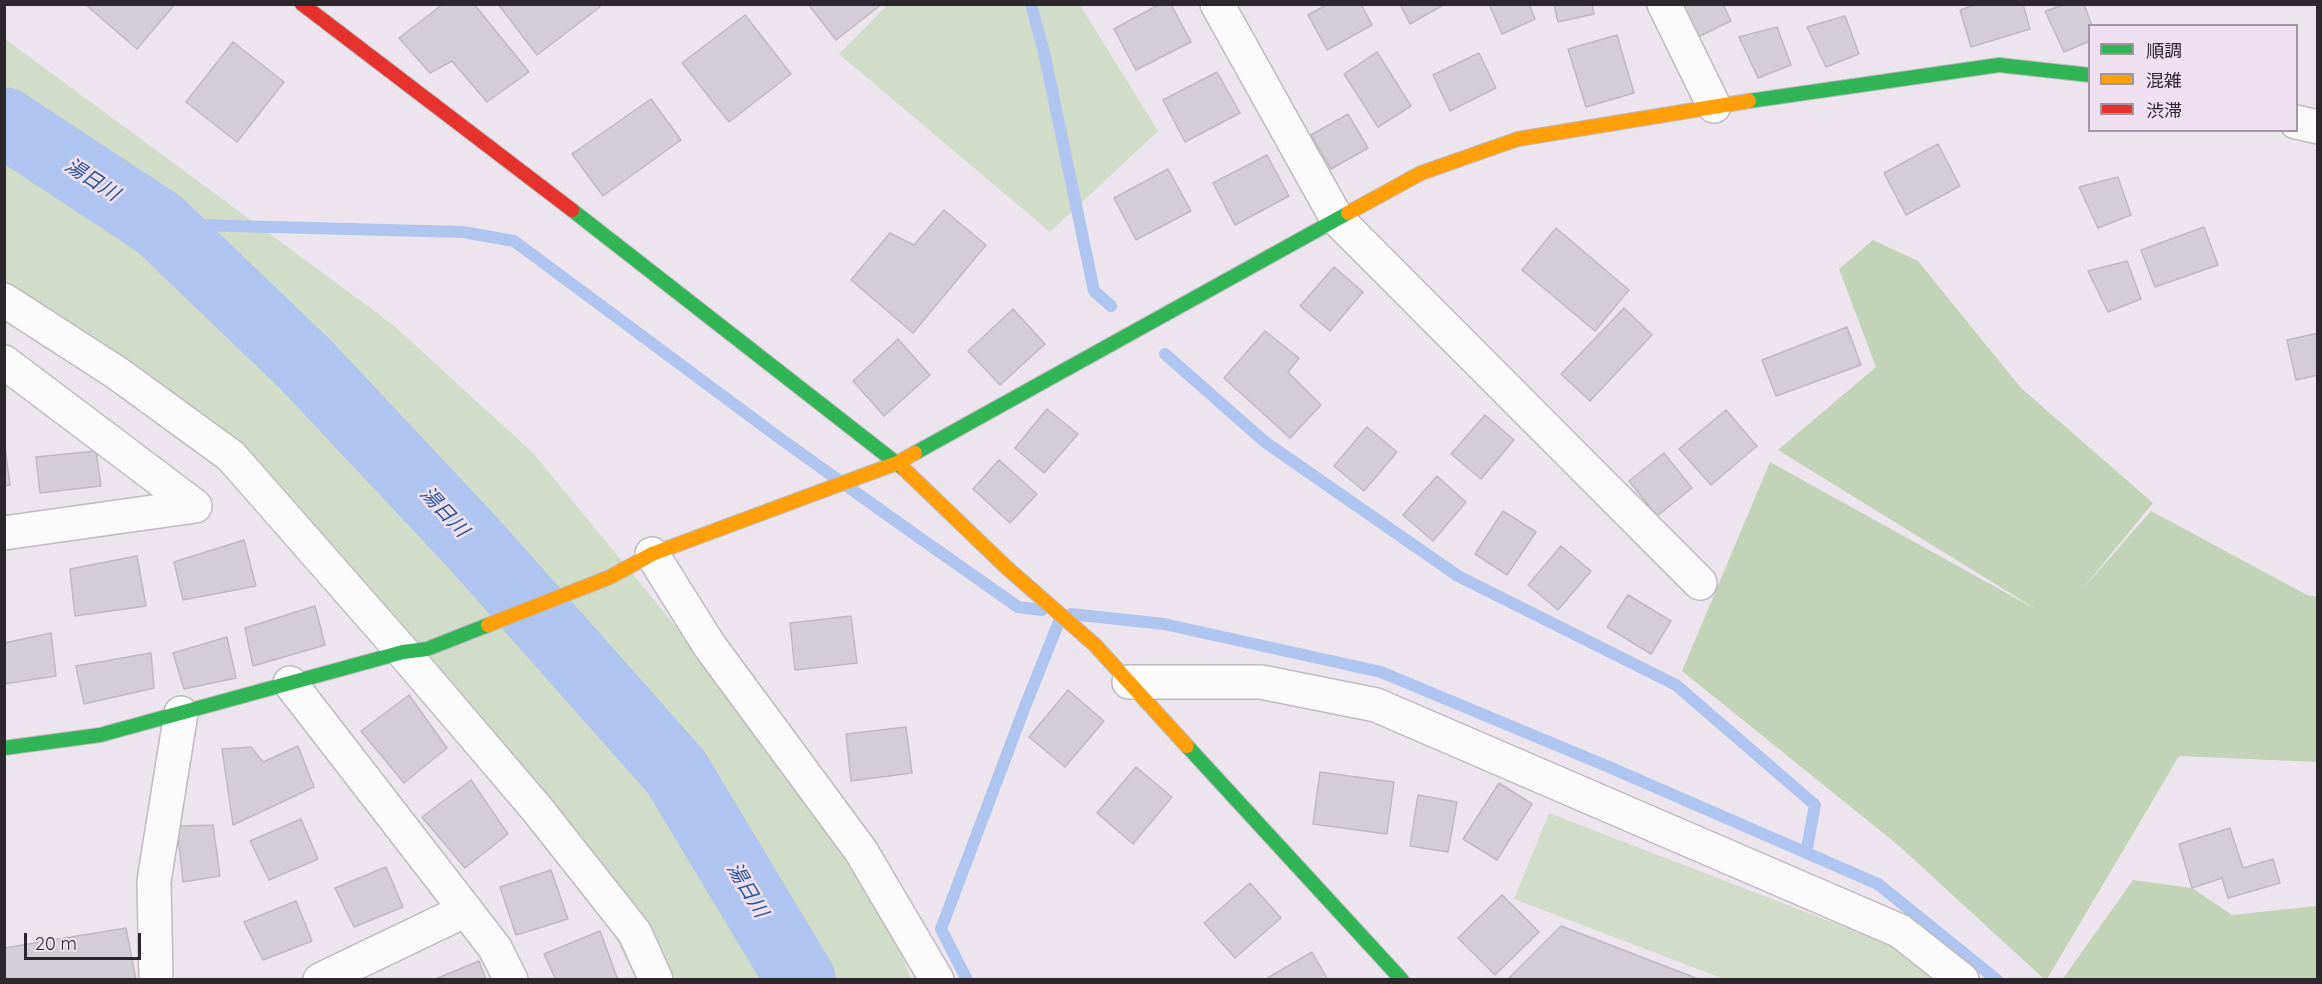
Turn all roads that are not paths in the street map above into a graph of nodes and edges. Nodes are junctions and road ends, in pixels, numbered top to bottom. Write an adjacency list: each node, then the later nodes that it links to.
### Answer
1 (302, 4): 11 (street)
2 (1216, 4): 8 (street)
3 (1664, 4): 5 (street)
4 (2088, 75): 5 (street)
5 (1714, 106): 8 (street)
6 (2298, 122): 7 (street)
7 (2318, 127)
8 (1337, 219): 11 (street); 14 (street)
9 (4, 300): 15 (street)
10 (4, 362): 12 (street)
11 (897, 463): 13 (street); 16 (street)
12 (4, 533)
13 (652, 554): 15 (street); 25 (street)
14 (1700, 583)
15 (415, 650): 17 (street); 24 (street)
16 (1129, 682): 26 (street); 27 (street)
17 (290, 683): 18 (street); 20 (street)
18 (181, 713): 19 (street); 21 (street)
19 (4, 748)
20 (466, 910): 22 (street); 23 (street)
21 (156, 980)
22 (320, 980)
23 (511, 980)
24 (656, 980)
25 (937, 980)
26 (1402, 980)
27 (1962, 980)

